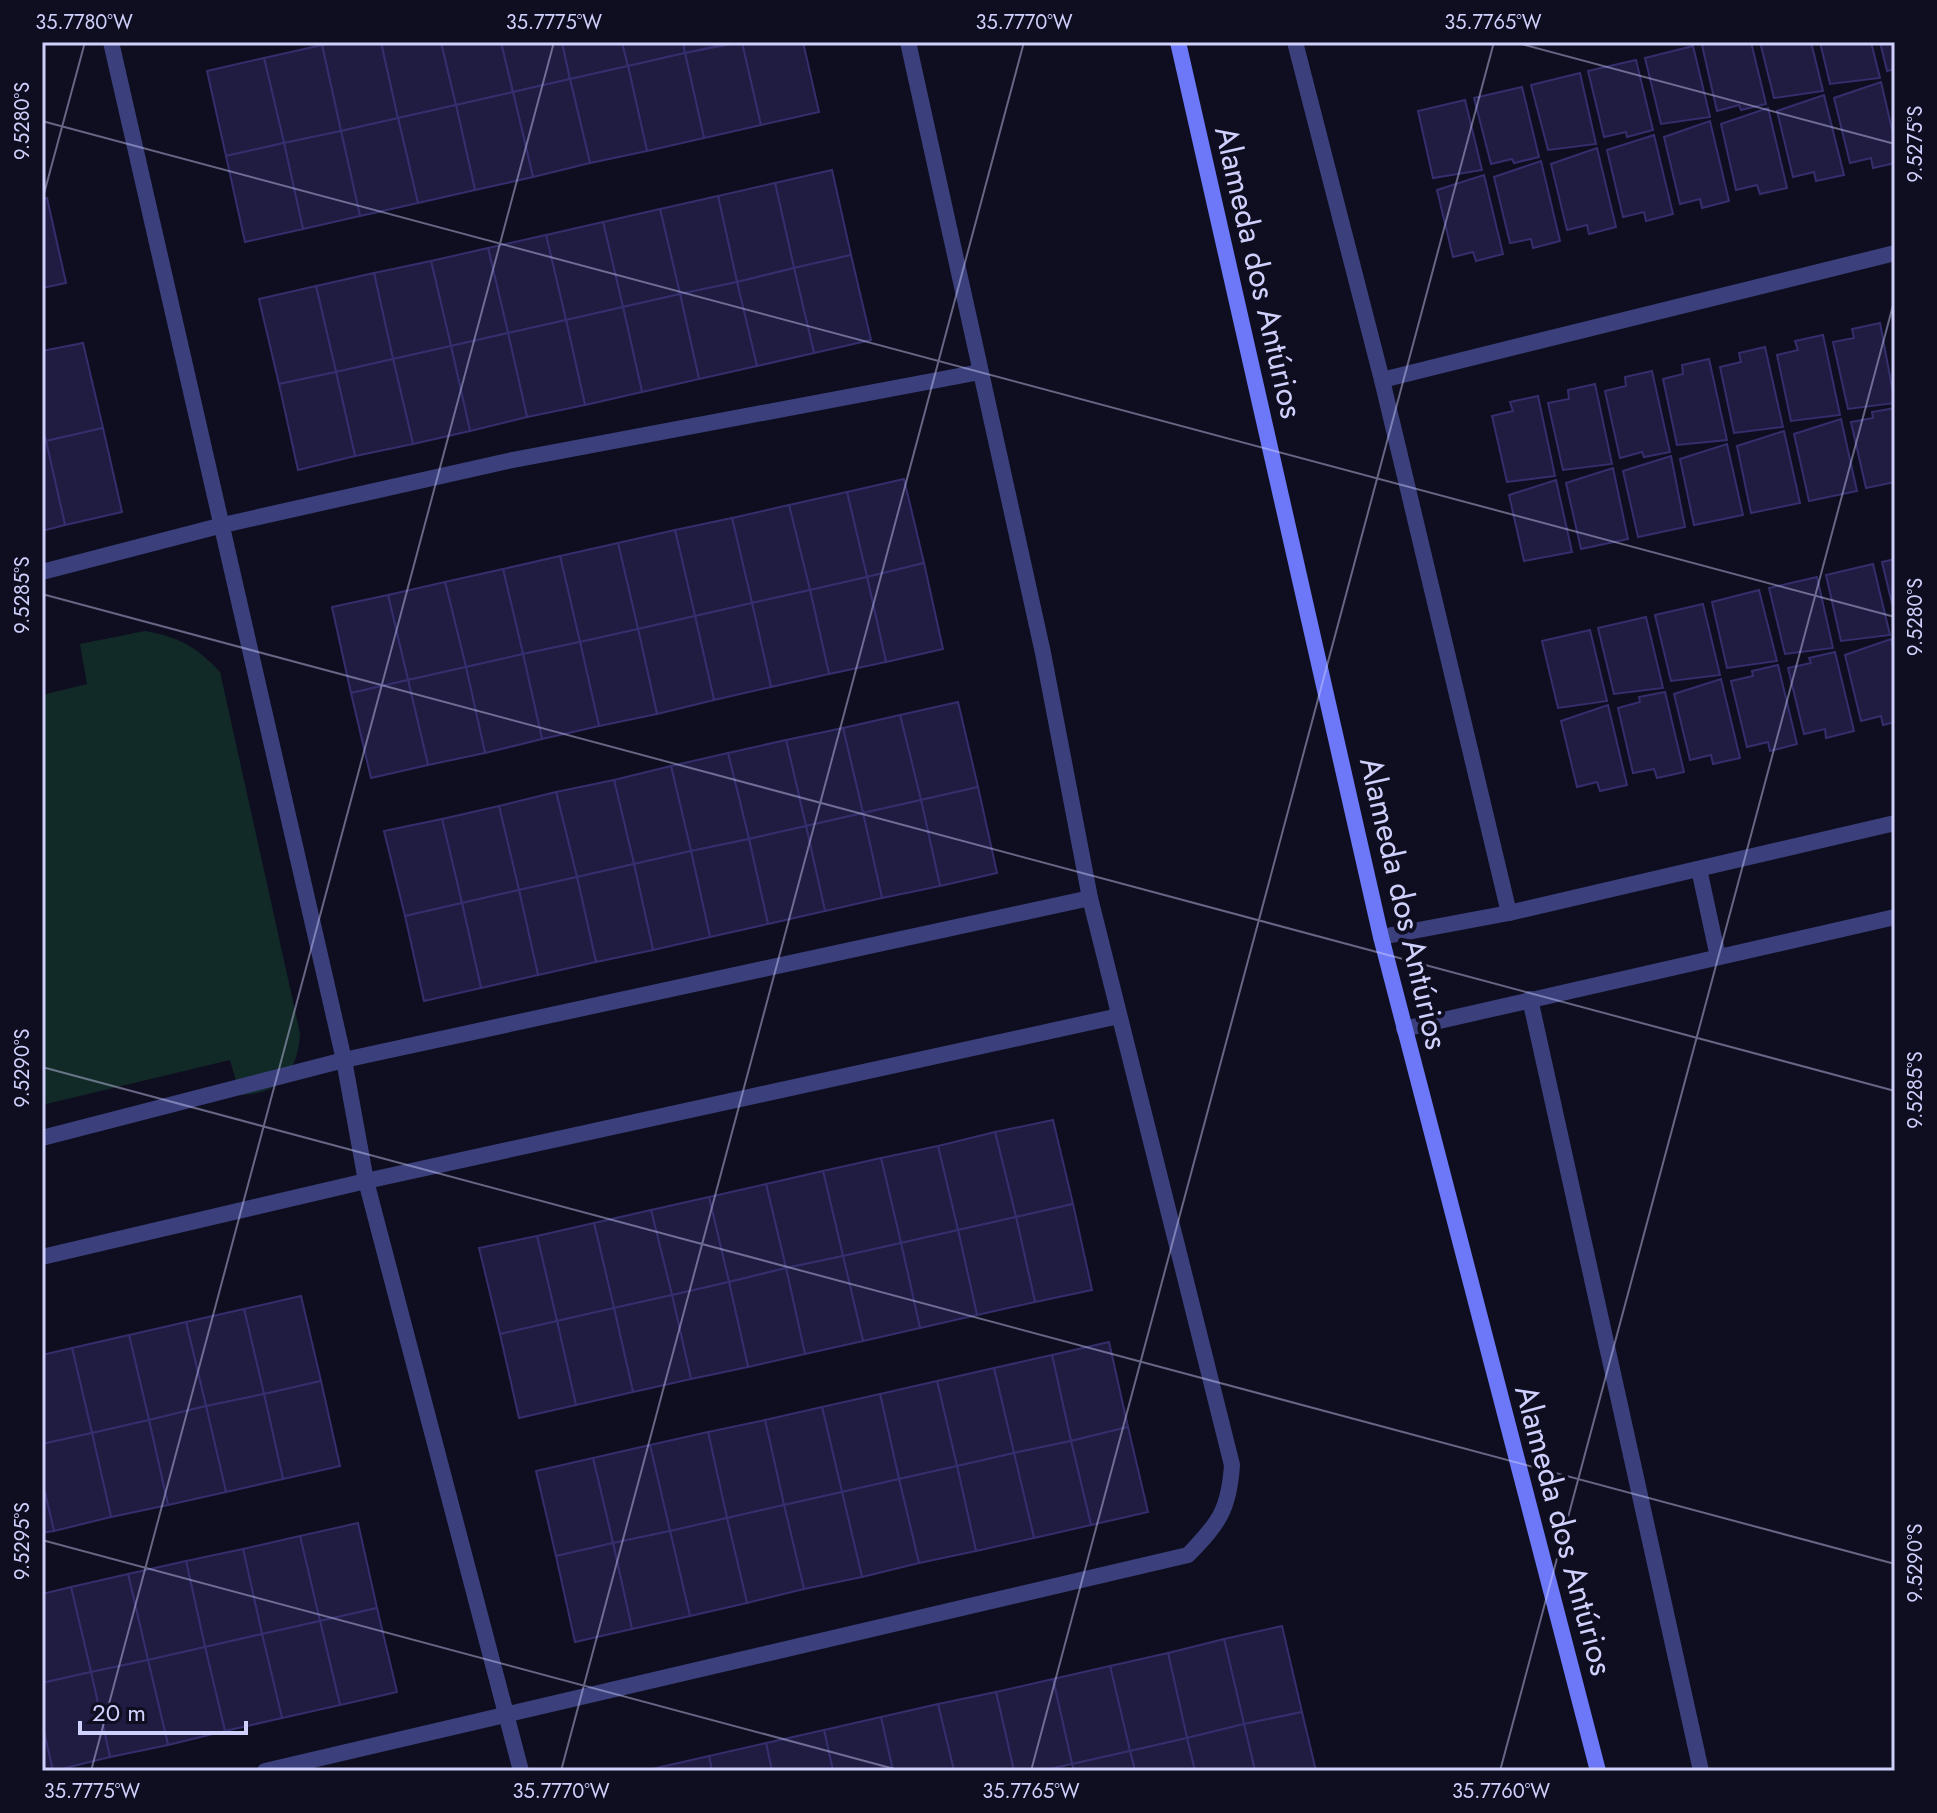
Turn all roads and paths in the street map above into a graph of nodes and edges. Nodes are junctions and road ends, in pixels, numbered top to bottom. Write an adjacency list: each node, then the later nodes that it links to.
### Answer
1 (111, 42): 8 (street)
2 (908, 42): 6 (street)
3 (1178, 42): 15 (street, Alameda dos Antúrios)
4 (1295, 42): 7 (street)
5 (1895, 253): 7 (street)
6 (980, 372): 8 (street); 12 (street)
7 (1382, 380): 13 (street)
8 (223, 525): 9 (street); 20 (street)
9 (42, 572)
10 (1895, 823): 11 (street)
11 (1699, 869): 13 (street); 16 (street)
12 (1090, 898): 18 (street); 20 (street)
13 (1509, 913): 15 (street)
14 (1895, 917): 16 (street)
15 (1381, 937): 19 (street, Alameda dos Antúrios)
16 (1718, 957): 17 (street)
17 (1530, 999): 19 (street); 28 (street)
18 (1119, 1016): 22 (street); 24 (street)
19 (1404, 1029): 27 (street, Alameda dos Antúrios)
20 (344, 1060): 21 (street); 22 (street)
21 (42, 1138)
22 (366, 1181): 23 (street); 24 (street)
23 (42, 1257)
24 (507, 1712): 25 (street); 26 (street)
25 (265, 1771)
26 (521, 1771)
27 (1598, 1771)
28 (1701, 1771)

